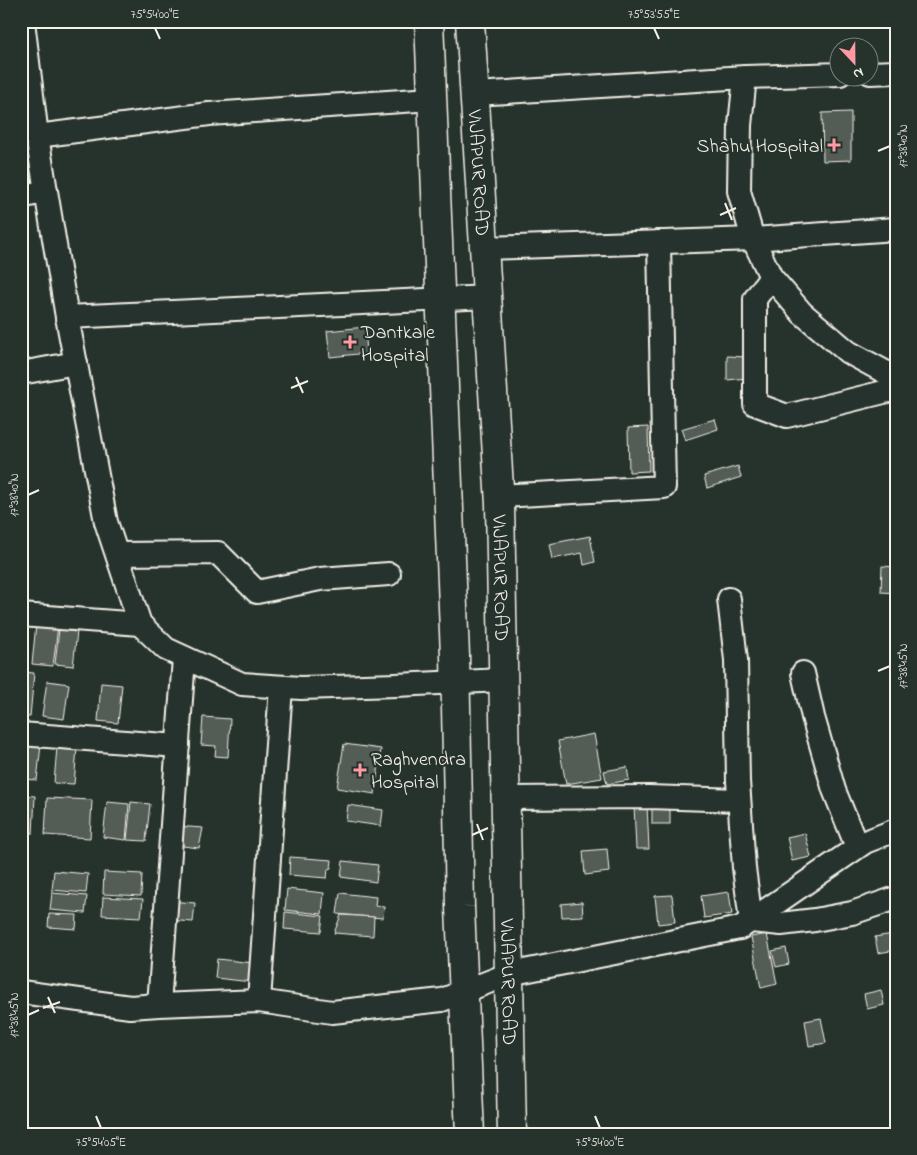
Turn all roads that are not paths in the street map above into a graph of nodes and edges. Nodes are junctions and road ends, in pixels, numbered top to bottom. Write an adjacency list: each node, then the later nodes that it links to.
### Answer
1 (23, 21): 10 (street)
2 (429, 21): 9 (main road)
3 (470, 21): 8 (main road, VIJAPUR ROAD)
4 (896, 72): 5 (street)
5 (880, 73)
6 (830, 74): 7 (street)
7 (745, 77): 8 (street); 14 (street)
8 (475, 94): 16 (main road, VIJAPUR ROAD)
9 (432, 99): 10 (street); 19 (main road)
10 (37, 136): 11 (street)
11 (46, 191): 12 (street); 20 (street)
12 (21, 197)
13 (896, 229): 14 (street)
14 (753, 239): 15 (street); 17 (street)
15 (659, 242): 16 (street); 25 (street)
16 (484, 248): 18 (main road, VIJAPUR ROAD)
17 (771, 276): 23 (street); 24 (street)
18 (488, 297): 19 (street); 25 (main road, VIJAPUR ROAD)
19 (440, 300): 20 (street); 34 (main road)
20 (67, 317): 21 (street)
21 (76, 363): 22 (street); 26 (street)
22 (21, 373)
23 (896, 378)
24 (896, 389)
25 (500, 496): 33 (main road, VIJAPUR ROAD)
26 (118, 554): 27 (street); 30 (street)
27 (389, 574)
28 (730, 599): 39 (street)
29 (21, 615): 30 (street)
30 (140, 624): 31 (street)
31 (184, 658): 35 (street); 37 (street)
32 (803, 673): 41 (street)
33 (504, 680): 34 (street); 38 (main road, VIJAPUR ROAD)
34 (456, 682): 35 (street); 46 (main road)
35 (281, 687): 47 (street)
36 (21, 734): 37 (street)
37 (178, 746): 48 (street)
38 (506, 798): 39 (street); 44 (main road, VIJAPUR ROAD)
39 (739, 800): 43 (street)
40 (896, 830): 41 (street)
41 (858, 847): 43 (street)
42 (896, 898): 43 (street)
43 (751, 921): 44 (street)
44 (509, 974): 46 (street); 50 (main road, VIJAPUR ROAD)
45 (21, 992): 48 (street)
46 (464, 992): 47 (street); 49 (main road)
47 (259, 1001): 48 (street)
48 (159, 1005)
49 (470, 1134)
50 (512, 1134)

